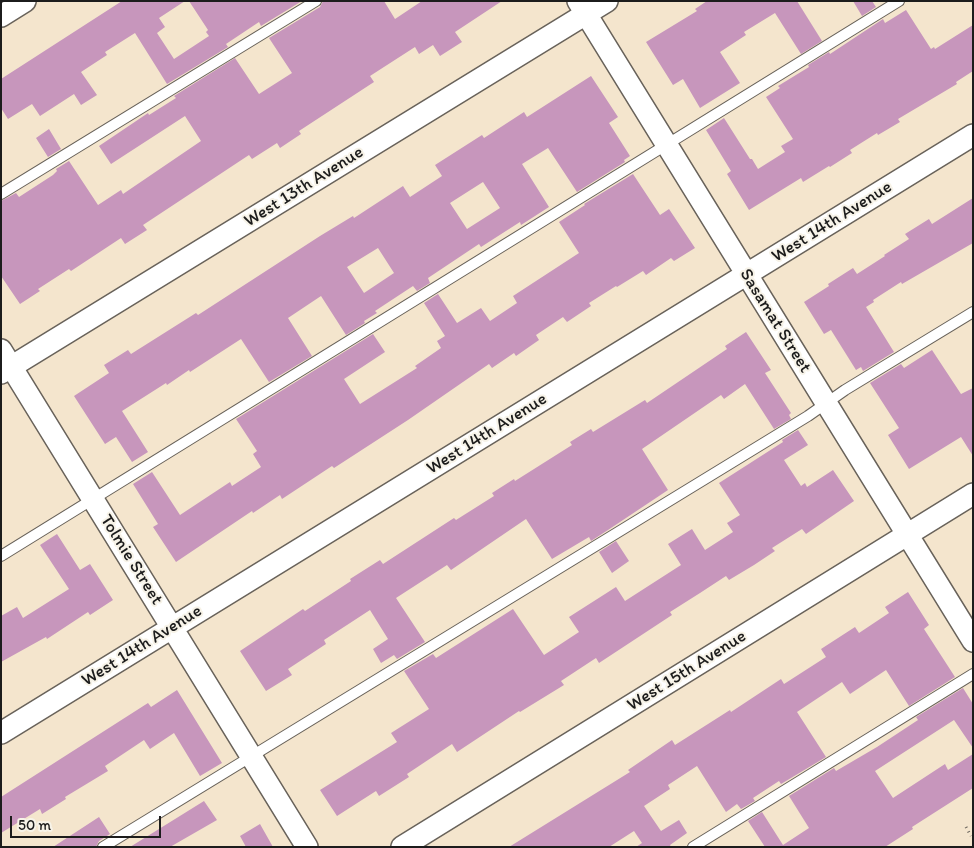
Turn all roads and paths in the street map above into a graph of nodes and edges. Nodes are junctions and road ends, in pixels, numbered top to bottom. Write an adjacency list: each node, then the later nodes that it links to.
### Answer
1 (25, 1): 6 (street)
2 (316, 1): 9 (lane)
3 (607, 1): 5 (street, West 13th Avenue)
4 (900, 1): 8 (lane)
5 (582, 8): 8 (street, Sasamat Street); 12 (street, West 13th Avenue)
6 (1, 16)
7 (973, 135): 10 (street, West 14th Avenue)
8 (667, 145): 10 (street, Sasamat Street); 15 (lane)
9 (1, 194)
10 (746, 274): 13 (street, Sasamat Street); 18 (street, West 14th Avenue)
11 (973, 312): 13 (lane)
12 (5, 363): 15 (street, Tolmie Street)
13 (826, 403): 16 (street, Sasamat Street); 22 (lane)
14 (973, 494): 16 (street, West 15th Avenue)
15 (93, 499): 17 (lane); 18 (street, Tolmie Street)
16 (907, 535): 19 (street, Sasamat Street); 27 (street, West 15th Avenue)
17 (1, 556)
18 (172, 628): 21 (street, West 14th Avenue); 22 (street, Tolmie Street)
19 (973, 641)
20 (973, 674): 28 (lane)
21 (1, 733)
22 (251, 756): 25 (lane); 26 (street, Tolmie Street)
23 (966, 827): 24 (path)
24 (971, 836)
25 (103, 847)
26 (308, 847)
27 (402, 847)
28 (692, 847)

